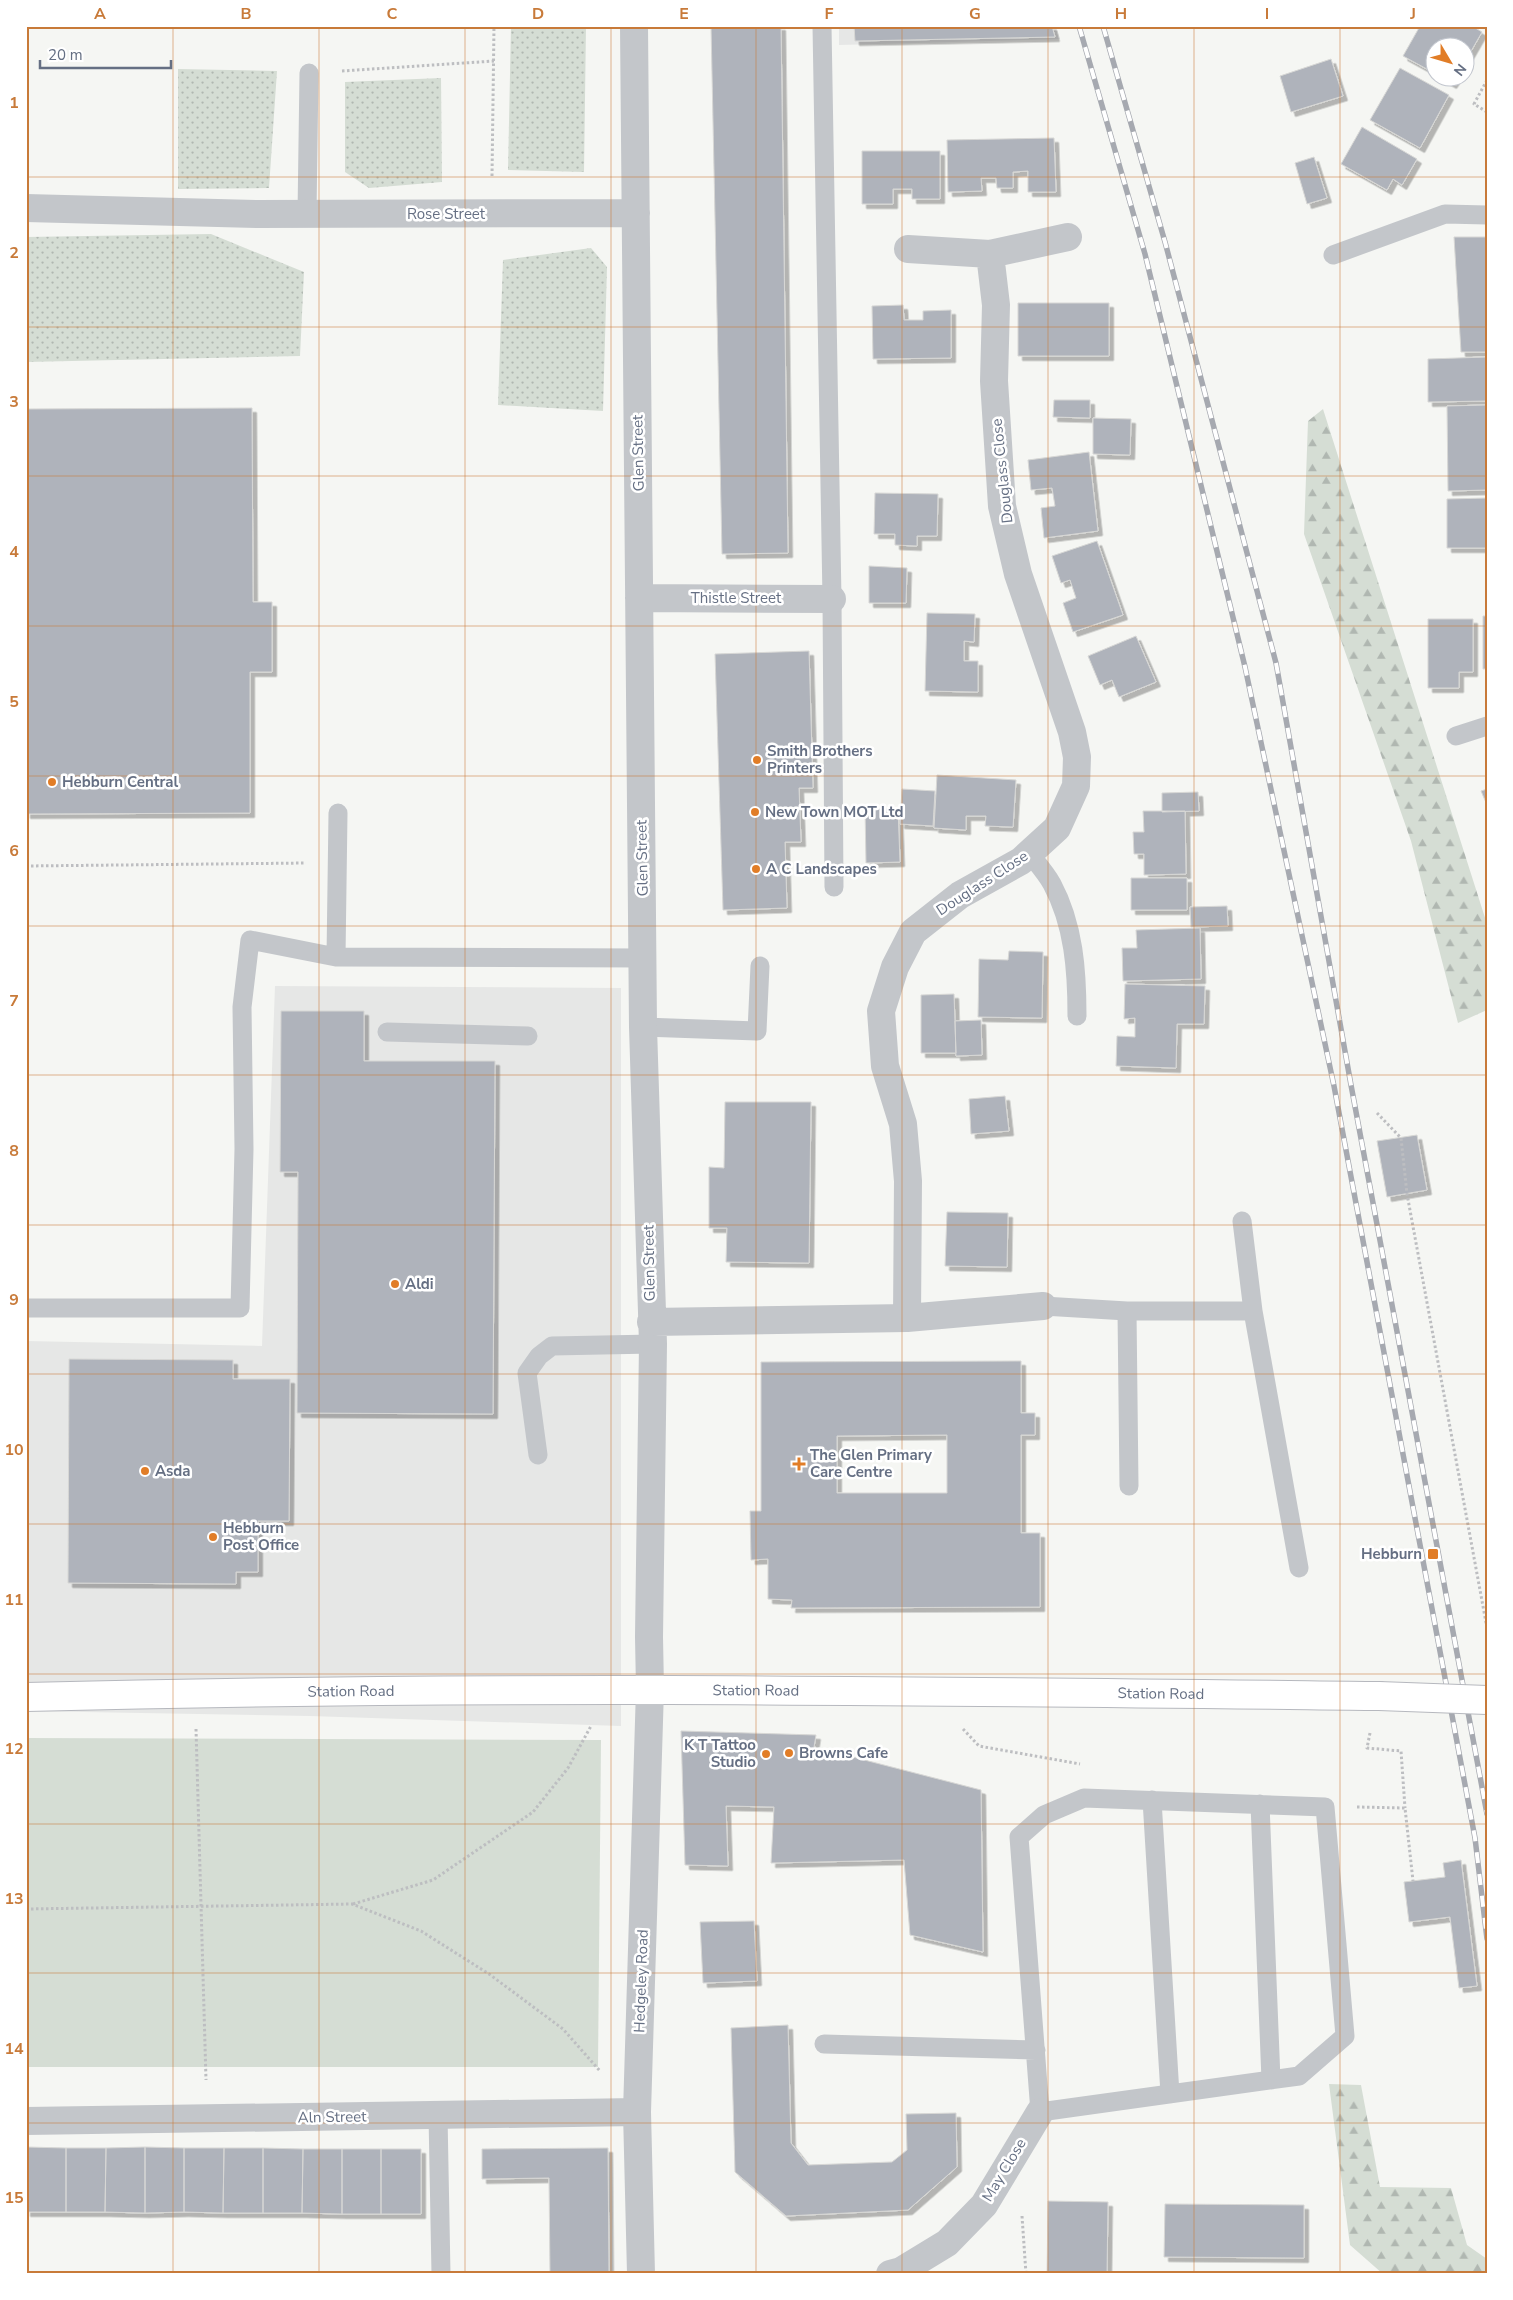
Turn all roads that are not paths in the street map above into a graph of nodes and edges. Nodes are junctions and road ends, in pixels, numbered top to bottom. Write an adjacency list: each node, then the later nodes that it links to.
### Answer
1 (634, 26): 5 (street, Glen Street)
2 (822, 26): 13 (lane)
3 (309, 73): 6 (lane)
4 (26, 208): 6 (street, Rose Street)
5 (636, 213): 6 (street, Rose Street); 12 (street, Glen Street)
6 (307, 214)
7 (1487, 215): 11 (lane)
8 (1068, 237): 10 (street)
9 (908, 249): 10 (street)
10 (990, 254): 17 (street, Douglass Close)
11 (1333, 254)
12 (640, 598): 13 (street, Thistle Street); 20 (street, Glen Street)
13 (832, 599): 18 (lane)
14 (1487, 726): 15 (lane)
15 (1456, 736)
16 (338, 814): 19 (lane)
17 (1030, 853): 22 (lane); 31 (street, Douglass Close)
18 (834, 887)
19 (336, 957): 20 (lane); 28 (lane)
20 (643, 958): 23 (street, Glen Street)
21 (760, 966): 23 (lane)
22 (1077, 1016)
23 (643, 1027): 32 (street, Glen Street)
24 (386, 1032): 25 (lane)
25 (528, 1036)
26 (1242, 1221): 30 (lane)
27 (1043, 1306): 29 (lane); 31 (street)
28 (26, 1308)
29 (1127, 1311): 30 (lane); 34 (lane)
30 (1253, 1311): 35 (lane)
31 (907, 1318): 32 (street)
32 (652, 1334): 33 (lane); 36 (street, Glen Street)
33 (538, 1455)
34 (1130, 1486)
35 (1299, 1568)
36 (650, 1689): 37 (main road, Station Road); 38 (main road, Station Road, bridge); 45 (street, Hedgeley Road)
37 (26, 1697)
38 (1487, 1700)
39 (1152, 1800): 40 (lane); 42 (lane); 44 (lane)
40 (1260, 1804): 43 (lane); 43 (lane)
41 (824, 2044): 42 (lane)
42 (1036, 2050): 46 (lane)
43 (1271, 2080): 44 (lane)
44 (1170, 2094): 46 (lane)
45 (637, 2112): 47 (street, Aln Street); 50 (street, Hedgeley Road)
46 (1040, 2112): 51 (street, May Close)
47 (438, 2115): 48 (street, Aln Street); 49 (lane)
48 (26, 2121)
49 (441, 2274)
50 (641, 2274)
51 (890, 2274)

